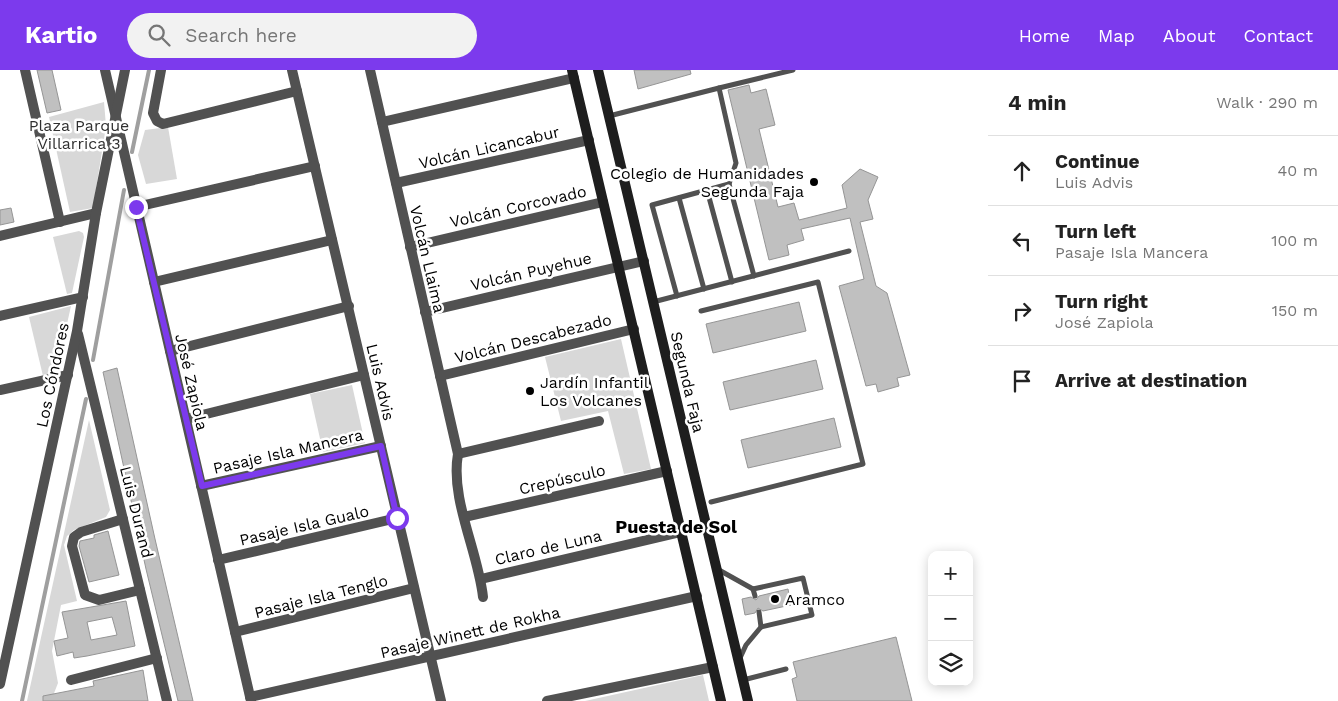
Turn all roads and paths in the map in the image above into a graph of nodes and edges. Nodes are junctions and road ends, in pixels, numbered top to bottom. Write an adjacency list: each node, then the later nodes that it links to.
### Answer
1 (25, 70): 24 (street)
2 (105, 70): 13 (street, José Zapiola)
3 (125, 70): 13 (street, Los Cóndores)
4 (162, 70): 11 (street)
5 (292, 70): 11 (street, Luis Advis)
6 (370, 70): 14 (street, Volcán Llaima)
7 (598, 70): 12 (main road, Segunda Faja)
8 (793, 70): 10 (lane)
9 (573, 74): 14 (street); 15 (main road)
10 (719, 88): 12 (lane); 18 (lane)
11 (297, 91): 16 (street, Luis Advis)
12 (609, 116): 29 (main road, Segunda Faja)
13 (115, 118): 22 (street, José Zapiola); 23 (street, Los Cóndores)
14 (382, 122): 17 (street, Volcán Llaima)
15 (589, 140): 17 (street, Volcán Licancabur); 21 (main road)
16 (315, 166): 22 (street); 26 (street, Luis Advis)
17 (396, 183): 27 (street, Volcán Llaima)
18 (729, 184): 19 (lane); 31 (lane)
19 (707, 190): 20 (lane); 33 (lane)
20 (679, 198): 34 (lane); 35 (lane)
21 (603, 202): 27 (street, Volcán Corcovado); 30 (main road)
22 (136, 207): 32 (street, José Zapiola)
23 (96, 213): 24 (street); 36 (street, Los Cóndores)
24 (60, 222): 25 (street)
25 (0, 236)
26 (332, 240): 32 (street); 38 (street, Luis Advis)
27 (410, 246): 40 (street, Volcán Llaima)
28 (849, 251): 31 (lane)
29 (644, 260): 30 (street, Volcán Puyehue); 37 (main road, Segunda Faja)
30 (618, 266): 40 (street, Volcán Puyehue); 42 (main road)
31 (754, 276): 33 (lane)
32 (154, 282): 44 (street, José Zapiola)
33 (732, 282): 34 (lane)
34 (704, 289): 35 (lane)
35 (677, 296): 37 (lane)
36 (82, 297): 41 (street); 43 (street, Los Cóndores)
37 (653, 302): 61 (main road, Segunda Faja)
38 (349, 306): 44 (street); 46 (street, Luis Advis)
39 (701, 311): 55 (lane)
40 (425, 312): 47 (street, Volcán Llaima)
41 (0, 316)
42 (634, 329): 47 (street, Volcán Descabezado); 53 (main road)
43 (77, 331): 45 (street, Los Cóndores); 58 (street, Luis Durand)
44 (170, 351): 49 (street, José Zapiola)
45 (68, 375): 48 (street); 72 (street, Los Cóndores)
46 (364, 375): 49 (street); 51 (street, Luis Advis)
47 (440, 376): 52 (street, Volcán Llaima)
48 (0, 390)
49 (186, 419): 54 (street, José Zapiola)
50 (598, 421): 52 (street)
51 (381, 446): 54 (street, Pasaje Isla Mancera); 57 (street, Luis Advis)
52 (458, 454): 56 (street, Volcán Llaima)
53 (667, 471): 56 (street, Crepúsculo); 59 (main road)
54 (202, 486): 60 (street, José Zapiola)
55 (711, 502)
56 (464, 517): 62 (street, Volcán Llaima)
57 (397, 518): 60 (street, Pasaje Isla Gualo); 63 (street, Luis Advis)
58 (123, 519): 65 (street, Luis Durand); 65 (street)
59 (682, 532): 62 (street, Claro de Luna); 66 (main road)
60 (218, 560): 71 (street, José Zapiola)
61 (717, 569): 64 (lane); 75 (main road, Segunda Faja)
62 (480, 579): 68 (street, Volcán Llaima)
63 (414, 588): 71 (street, Pasaje Isla Tenglo); 73 (street, Luis Advis)
64 (753, 589): 67 (lane); 70 (lane)
65 (140, 590): 74 (street, Luis Durand)
66 (697, 596): 73 (street, Pasaje Winett de Rokha); 76 (main road)
67 (755, 596)
68 (482, 597)
69 (759, 612): 70 (lane)
70 (760, 627): 75 (lane)
71 (236, 632): 82 (street, José Zapiola)
72 (2, 653): 80 (street, Los Cóndores)
73 (430, 656): 82 (street, Pasaje Winett de Rokha); 84 (street, Luis Advis)
74 (157, 658): 78 (street); 83 (street, Luis Durand)
75 (738, 661): 79 (main road, Segunda Faja)
76 (713, 667): 81 (street); 86 (main road)
77 (786, 669): 79 (lane)
78 (71, 680)
79 (743, 680): 87 (main road, Segunda Faja)
80 (0, 684)
81 (574, 698): 85 (street)
82 (251, 699)
83 (167, 701)
84 (441, 701)
85 (546, 701)
86 (721, 701)
87 (748, 701)

